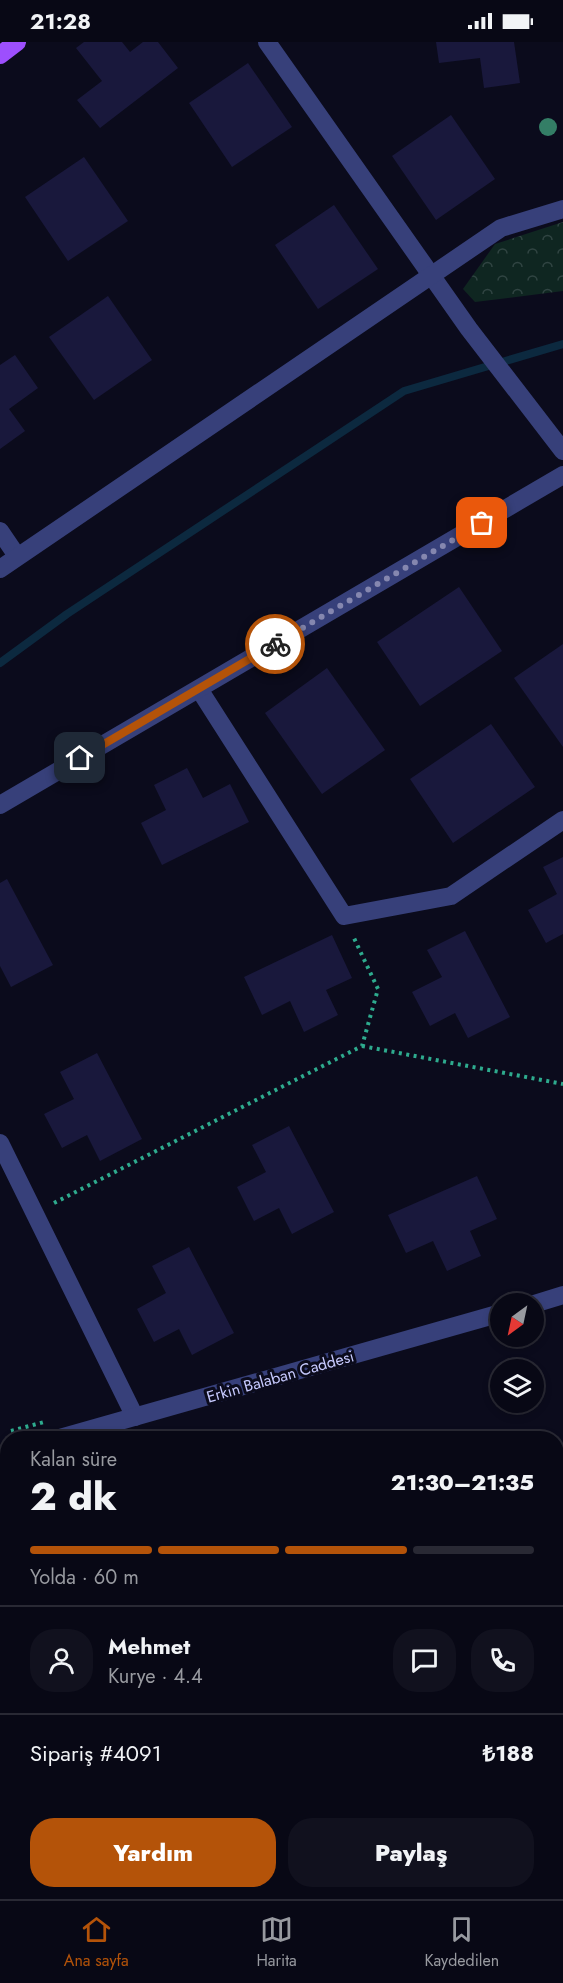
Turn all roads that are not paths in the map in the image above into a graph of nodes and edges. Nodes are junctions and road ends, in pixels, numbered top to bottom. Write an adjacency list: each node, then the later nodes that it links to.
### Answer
1 (17, 42): 3 (main road)
2 (267, 42): 5 (street)
3 (0, 55)
4 (563, 209): 5 (street)
5 (432, 275): 6 (street); 9 (street)
6 (563, 451)
7 (563, 475): 11 (street)
8 (0, 531): 9 (street)
9 (17, 556): 10 (street)
10 (0, 569)
11 (199, 689): 12 (street); 13 (street)
12 (0, 805)
13 (563, 820)
14 (0, 1143): 18 (street)
15 (563, 1295): 16 (street)
16 (544, 1301)
17 (490, 1316): 18 (street, Erkin Balaban Caddesi)
18 (135, 1417): 19 (street, Erkin Balaban Caddesi)
19 (85, 1431)

